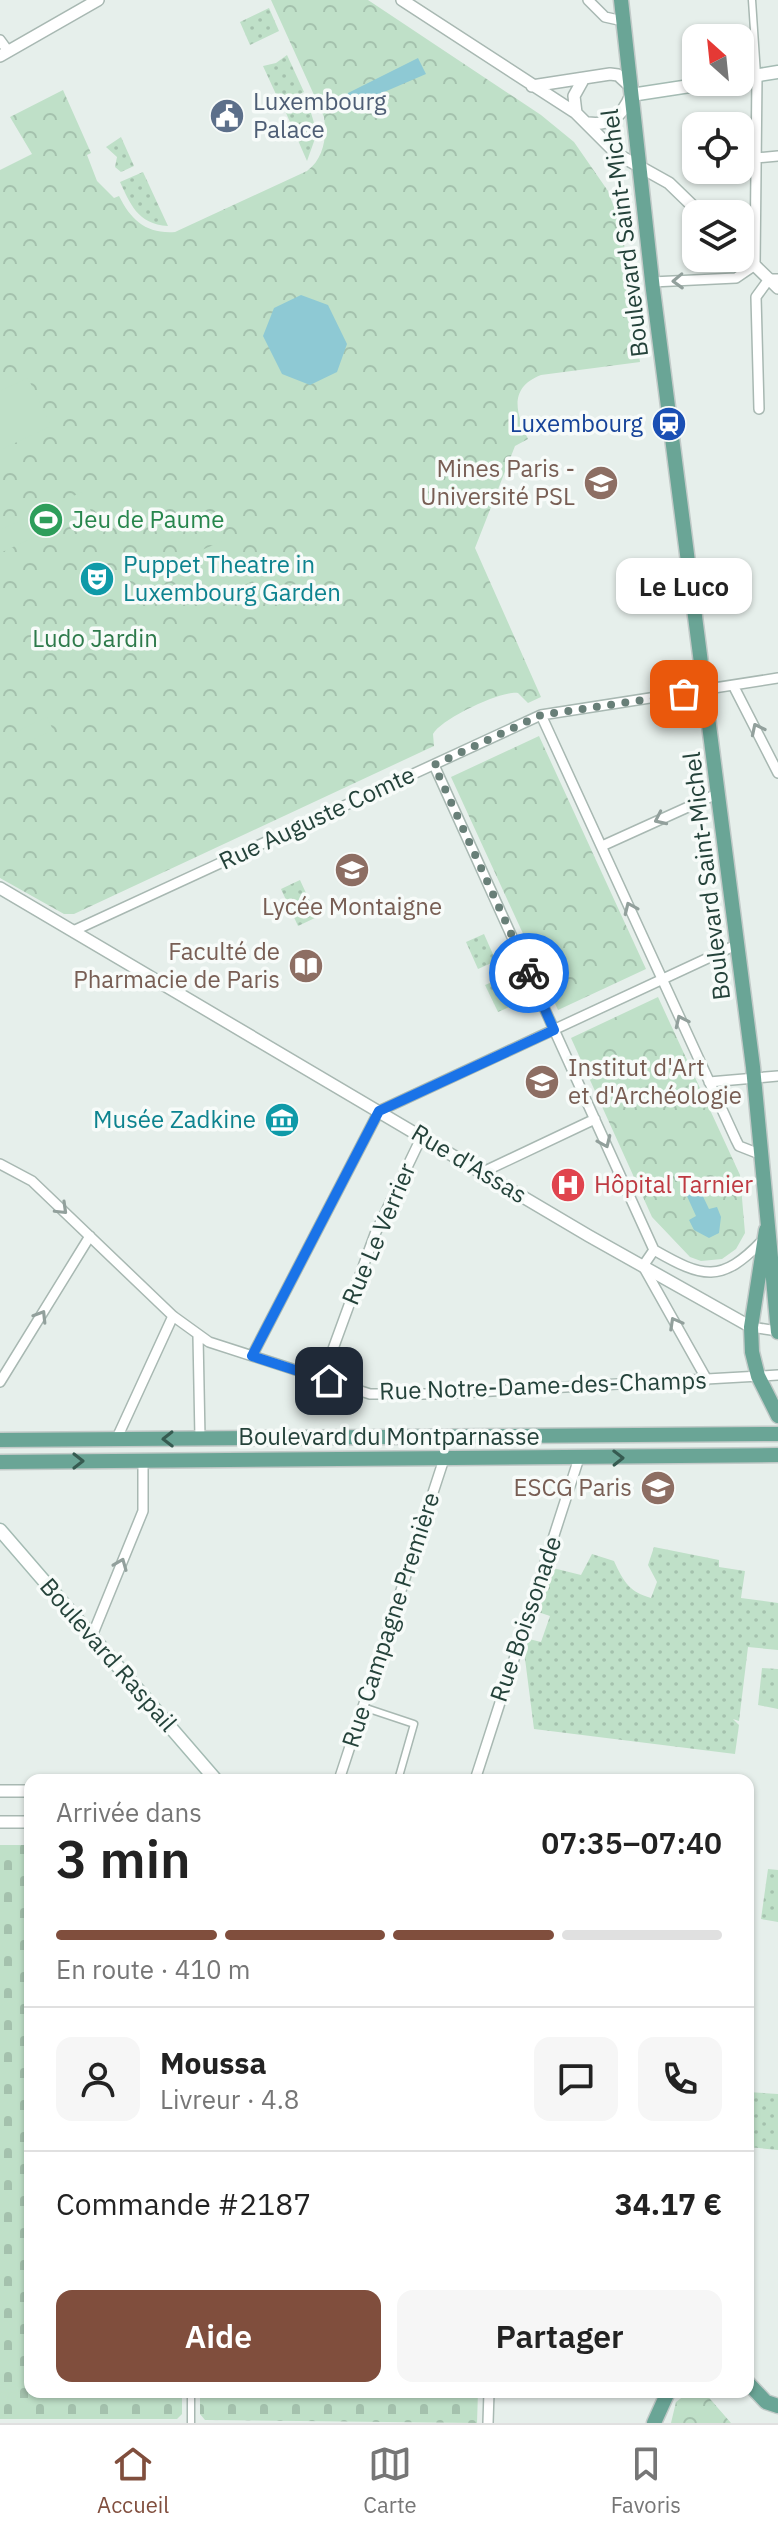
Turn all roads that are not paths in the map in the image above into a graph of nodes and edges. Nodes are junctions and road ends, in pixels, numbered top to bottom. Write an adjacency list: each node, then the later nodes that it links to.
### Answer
1 (98, 0): 8 (street)
2 (402, 0): 13 (street)
3 (588, 0): 6 (street)
4 (621, 0): 6 (main road, Boulevard Saint-Michel)
5 (752, 0): 10 (street)
6 (623, 21): 15 (main road, Boulevard Saint-Michel)
7 (0, 40): 8 (street)
8 (4, 54)
9 (778, 72): 10 (main road)
10 (757, 75): 11 (main road); 19 (street)
11 (754, 76)
12 (584, 78): 13 (street); 15 (street); 16 (street)
13 (532, 86): 16 (street)
14 (682, 86): 15 (main road)
15 (630, 91): 17 (street); 20 (main road, Boulevard Saint-Michel)
16 (576, 113): 17 (street)
17 (588, 123): 20 (street)
18 (778, 156): 19 (street)
19 (756, 158): 22 (street)
20 (640, 166): 21 (street); 23 (main road, Boulevard Saint-Michel)
21 (687, 200)
22 (755, 265): 23 (street, one-way to 23); 24 (street)
23 (652, 282): 28 (main road, Boulevard Saint-Michel)
24 (775, 282): 25 (street)
25 (759, 409)
26 (778, 678): 27 (street, Rue Auguste Comte)
27 (734, 687): 28 (street, Rue Auguste Comte); 31 (street, one-way to 27)
28 (705, 691): 29 (street, Rue Auguste Comte); 32 (main road, Boulevard Saint-Michel)
29 (541, 715): 30 (street, Rue Auguste Comte); 33 (street)
30 (434, 765): 35 (street, Rue Auguste Comte); 38 (street)
31 (778, 773)
32 (719, 793): 33 (street, one-way to 33); 36 (main road, Boulevard Saint-Michel)
33 (602, 846): 37 (street, one-way to 33)
34 (0, 888): 35 (street, Rue d'Assas)
35 (73, 931): 42 (street, Rue d'Assas)
36 (736, 945): 37 (street); 40 (main road, Boulevard Saint-Michel)
37 (662, 979): 38 (street); 41 (street, one-way to 37)
38 (554, 1030): 42 (street); 43 (street)
39 (778, 1076): 40 (street)
40 (754, 1077): 41 (street); 45 (main road, Boulevard Saint-Michel)
41 (709, 1082): 45 (street)
42 (379, 1111): 44 (street, Rue d'Assas); 56 (street)
43 (595, 1119): 47 (street); 50 (street, one-way to 50)
44 (422, 1136): 47 (street, Rue d'Assas); 59 (street, Rue Le Verrier)
45 (762, 1155): 48 (main road, Boulevard Saint-Michel)
46 (1, 1167): 49 (street, Rue Notre-Dame-des-Champs, one-way to 49)
47 (483, 1172): 51 (street, Rue d'Assas)
48 (770, 1231): 50 (street); 53 (main road); 54 (main road)
49 (90, 1236): 52 (street, Rue Notre-Dame-des-Champs); 61 (street, one-way to 49)
50 (654, 1250): 51 (street)
51 (643, 1266): 53 (street, Rue d'Assas); 60 (street, one-way to 51)
52 (173, 1316): 55 (street, Rue Notre-Dame-des-Champs); 66 (street)
53 (751, 1327): 54 (street, Rue d'Assas); 58 (main road)
54 (778, 1332)
55 (198, 1336): 56 (street, Rue Notre-Dame-des-Champs); 64 (street)
56 (252, 1356): 59 (street, Rue Notre-Dame-des-Champs)
57 (778, 1375): 58 (street, Rue Notre-Dame-des-Champs)
58 (758, 1376): 60 (street, Rue Notre-Dame-des-Champs); 62 (main road)
59 (322, 1379): 60 (street, Rue Notre-Dame-des-Champs)
60 (707, 1380)
61 (0, 1382)
62 (778, 1416)
63 (778, 1434): 64 (main road, Boulevard du Montparnasse)
64 (200, 1438): 66 (main road, Boulevard du Montparnasse, one-way to 66)
65 (0, 1440): 66 (main road, Boulevard du Montparnasse)
66 (116, 1440)
67 (778, 1455): 68 (main road, Boulevard du Montparnasse, one-way to 67)
68 (579, 1458): 69 (main road, Boulevard du Montparnasse); 78 (street, Rue Boissonade)
69 (444, 1459): 70 (main road, Boulevard du Montparnasse); 74 (street, Rue Campagne Première)
70 (143, 1461): 71 (main road, Boulevard du Montparnasse, one-way to 70); 73 (street, one-way to 70)
71 (0, 1462)
72 (0, 1530): 73 (main road, Boulevard Raspail)
73 (92, 1636): 75 (main road, Boulevard Raspail)
74 (363, 1707): 76 (street, Rue Campagne Première); 77 (street)
75 (211, 1774)
76 (341, 1774)
77 (400, 1774)
78 (477, 1774)
79 (0, 1791): 80 (street)
80 (24, 1791)
81 (0, 1822): 82 (street)
82 (24, 1822)
83 (754, 2389): 87 (main road)
84 (191, 2398): 88 (street)
85 (489, 2398): 89 (street)
86 (665, 2398): 90 (main road)
87 (778, 2406)
88 (191, 2423)
89 (488, 2423)
90 (654, 2423)

